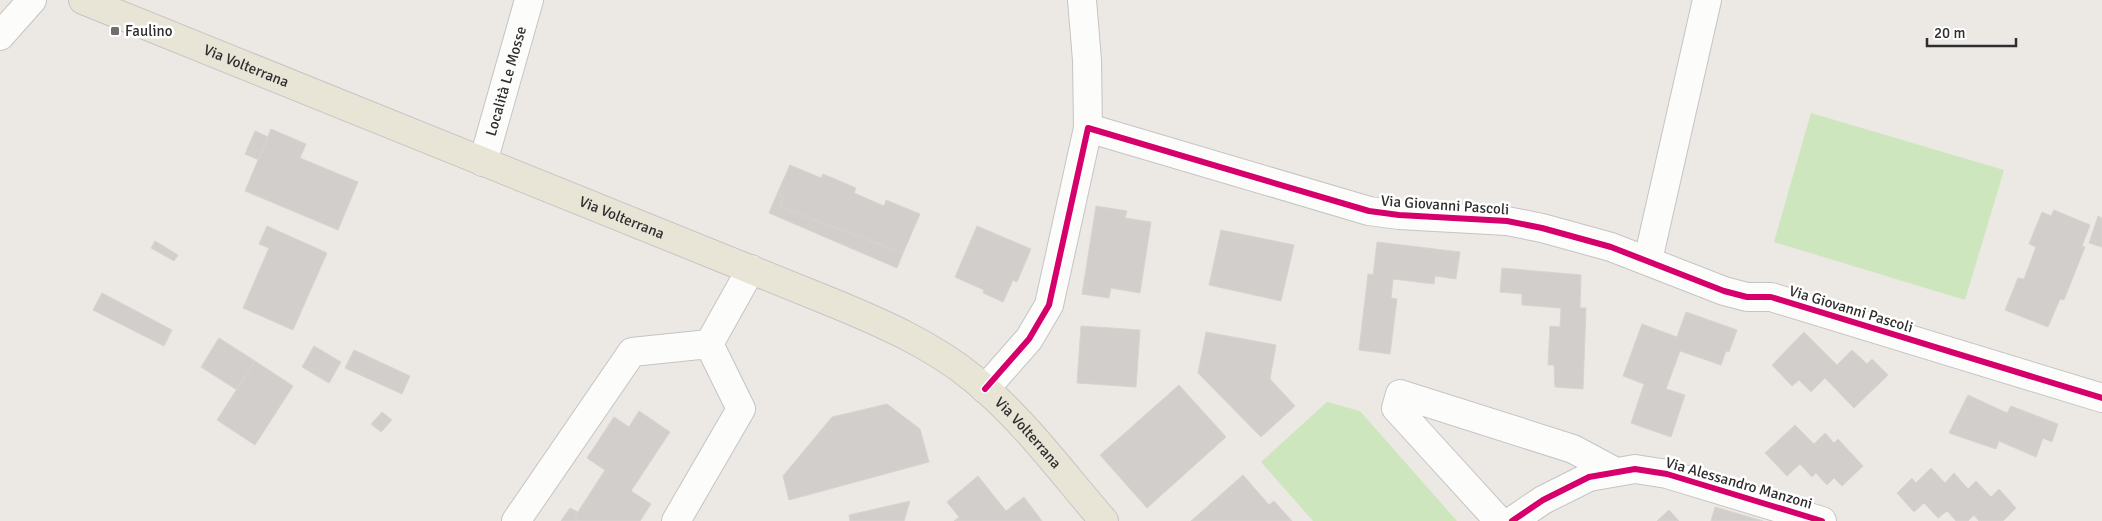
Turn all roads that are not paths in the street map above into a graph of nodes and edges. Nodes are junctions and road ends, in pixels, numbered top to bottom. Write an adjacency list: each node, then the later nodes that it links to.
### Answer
1 (32, 0): 6 (street)
2 (83, 0): 8 (main road, Via Volterrana)
3 (529, 0): 8 (street, Località Le Mosse)
4 (1082, 0): 7 (street)
5 (1706, 0): 9 (street)
6 (0, 36)
7 (1088, 128): 9 (street, Via Giovanni Pascoli); 12 (street)
8 (483, 162): 10 (main road, Via Volterrana)
9 (1648, 260): 13 (street, Via Giovanni Pascoli)
10 (751, 270): 11 (street); 12 (main road, Via Volterrana)
11 (709, 344): 15 (street); 16 (street)
12 (985, 389): 17 (main road, Via Volterrana)
13 (2102, 398)
14 (1614, 471): 18 (street); 19 (street, Via Alessandro Manzoni); 20 (street, Via Alessandro Manzoni)
15 (516, 521)
16 (676, 521)
17 (1104, 521)
18 (1499, 521)
19 (1512, 521)
20 (1822, 521)

